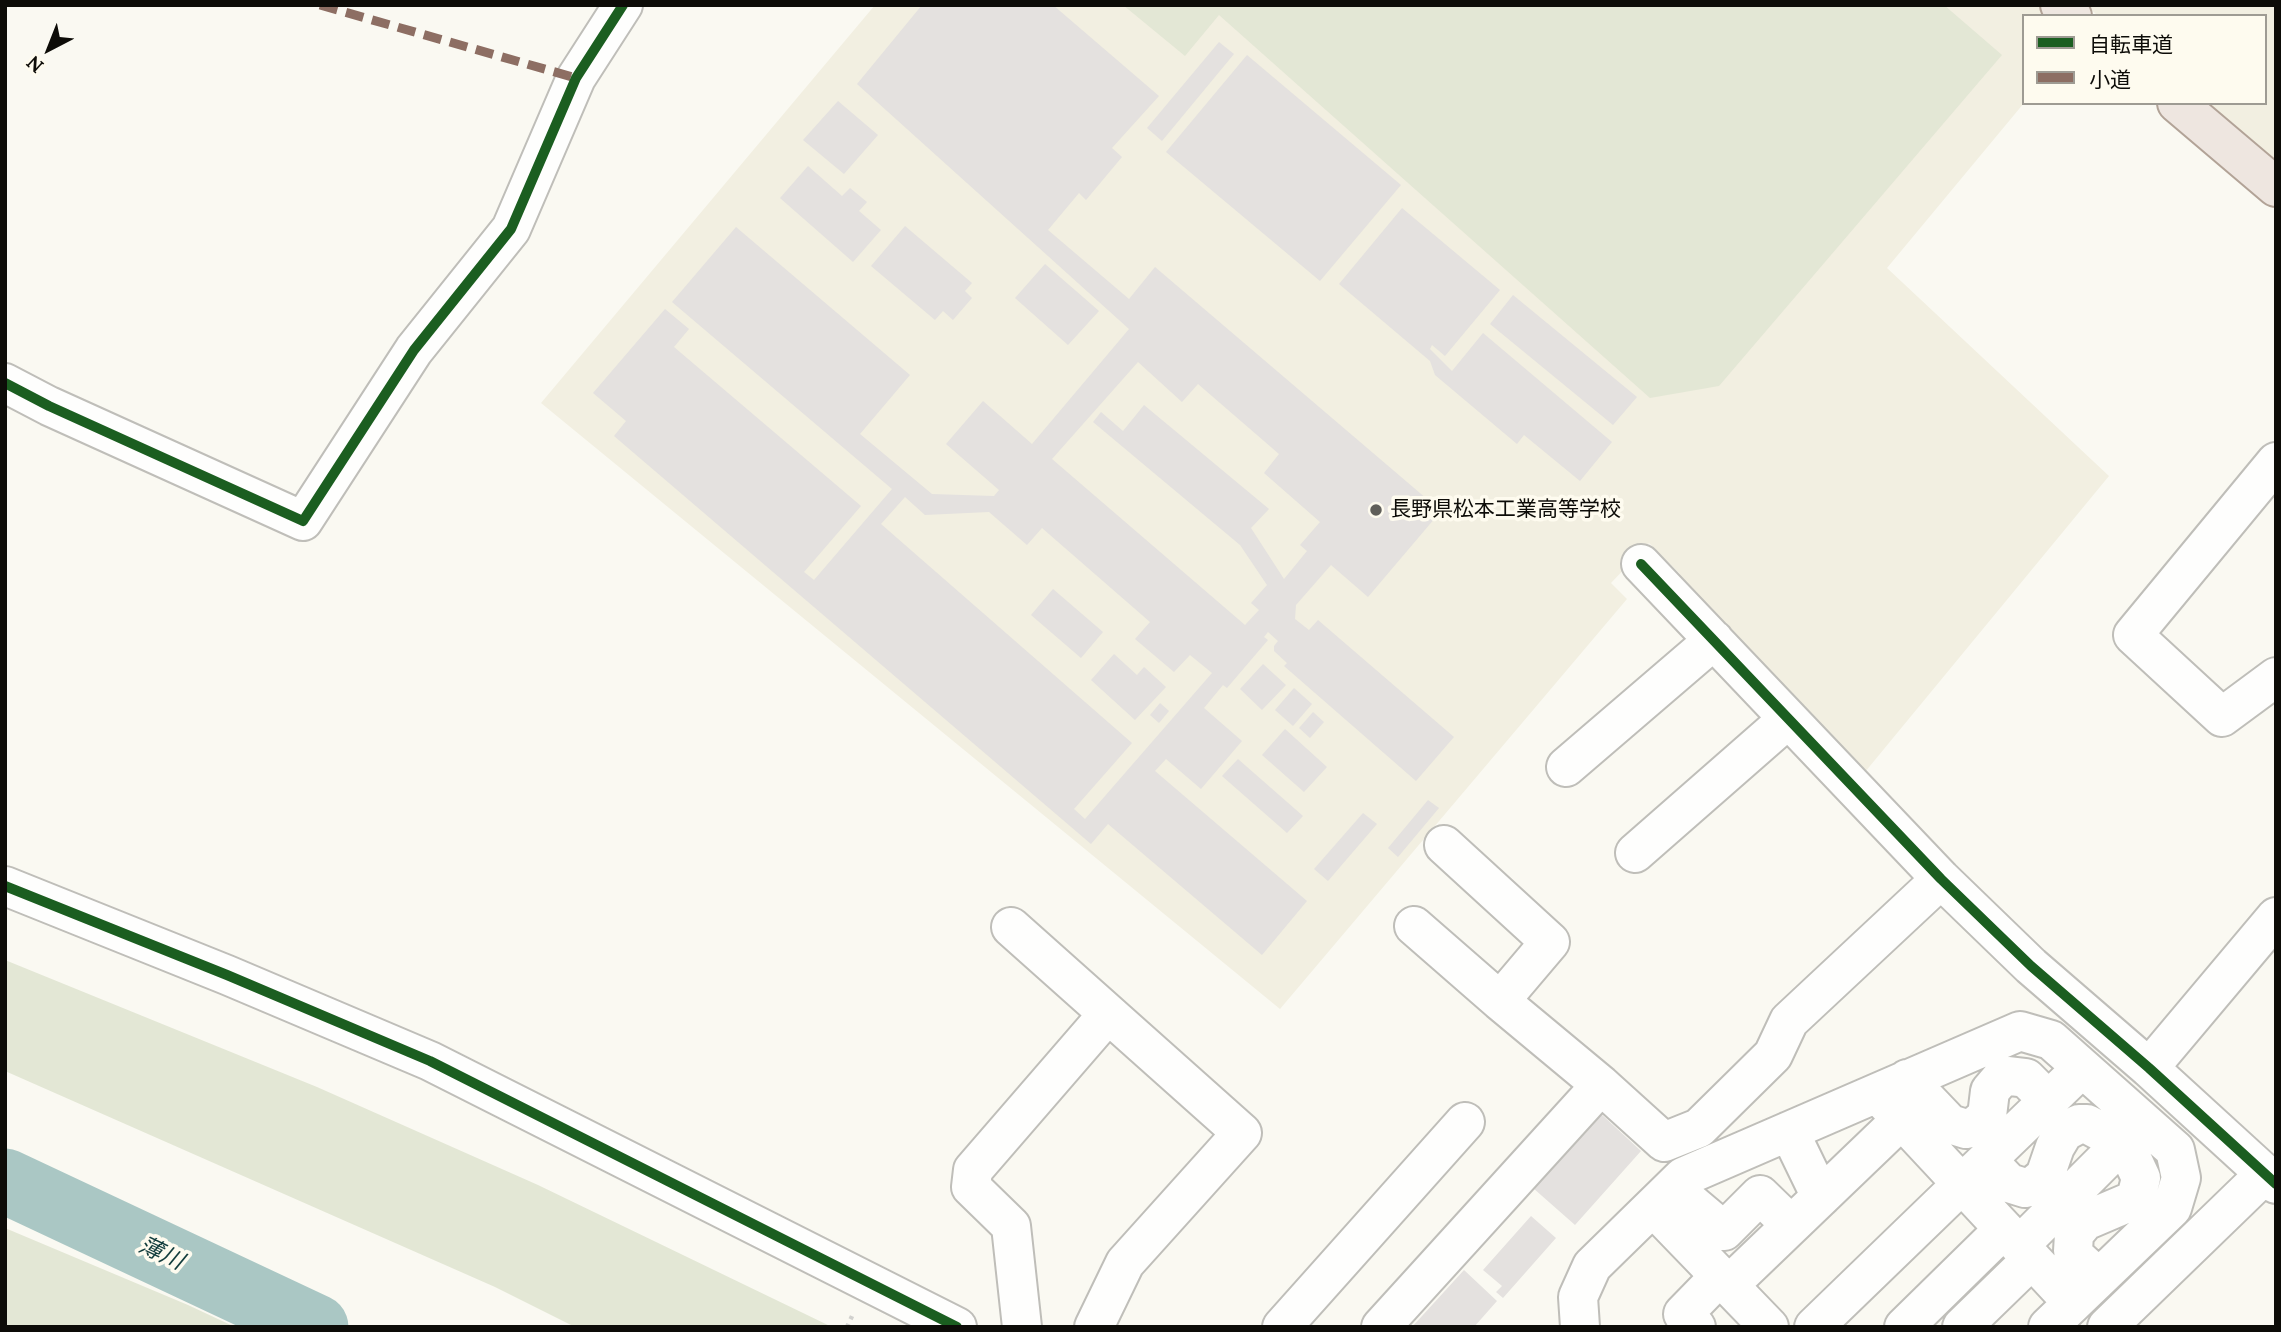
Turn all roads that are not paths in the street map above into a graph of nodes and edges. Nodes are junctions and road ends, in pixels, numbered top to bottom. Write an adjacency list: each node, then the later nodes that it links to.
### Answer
1 (623, 5): 4 (street)
2 (2179, 105): 3 (main road)
3 (2276, 187)
4 (5, 383)
5 (2276, 461): 8 (street)
6 (1641, 564): 7 (street)
7 (1714, 640): 9 (street); 10 (street)
8 (2267, 696)
9 (1788, 719): 12 (street); 13 (street)
10 (1566, 767)
11 (1444, 845): 18 (street)
12 (1636, 853)
13 (1941, 879): 21 (street); 22 (street)
14 (5, 886): 36 (street)
15 (2276, 916): 21 (street)
16 (1414, 926): 18 (street)
17 (1011, 927): 19 (street)
18 (1500, 1001): 22 (street)
19 (1108, 1014): 37 (street); 38 (street)
20 (2082, 1068): 23 (street); 24 (street); 27 (street)
21 (2149, 1068): 29 (street)
22 (1601, 1084): 40 (street)
23 (1895, 1097): 24 (street); 26 (street); 28 (street); 31 (street)
24 (2049, 1101): 28 (street)
25 (1465, 1122): 39 (street)
26 (1789, 1131): 30 (street); 31 (street)
27 (2131, 1134): 28 (street); 33 (street); 35 (street); 35 (street)
28 (1974, 1172): 33 (street); 44 (street)
29 (2270, 1179): 47 (street)
30 (1663, 1197): 32 (street); 34 (street); 41 (street)
31 (1821, 1197): 32 (street)
32 (1791, 1225): 34 (street)
33 (2019, 1244): 35 (street); 45 (street); 46 (street)
34 (1724, 1281): 42 (street); 43 (street)
35 (2073, 1303)
36 (957, 1327)
37 (1022, 1327)
38 (1094, 1327)
39 (1282, 1327)
40 (1381, 1327)
41 (1580, 1327)
42 (1696, 1327)
43 (1769, 1327)
44 (1814, 1327)
45 (1904, 1327)
46 (1962, 1327)
47 (2107, 1327)

